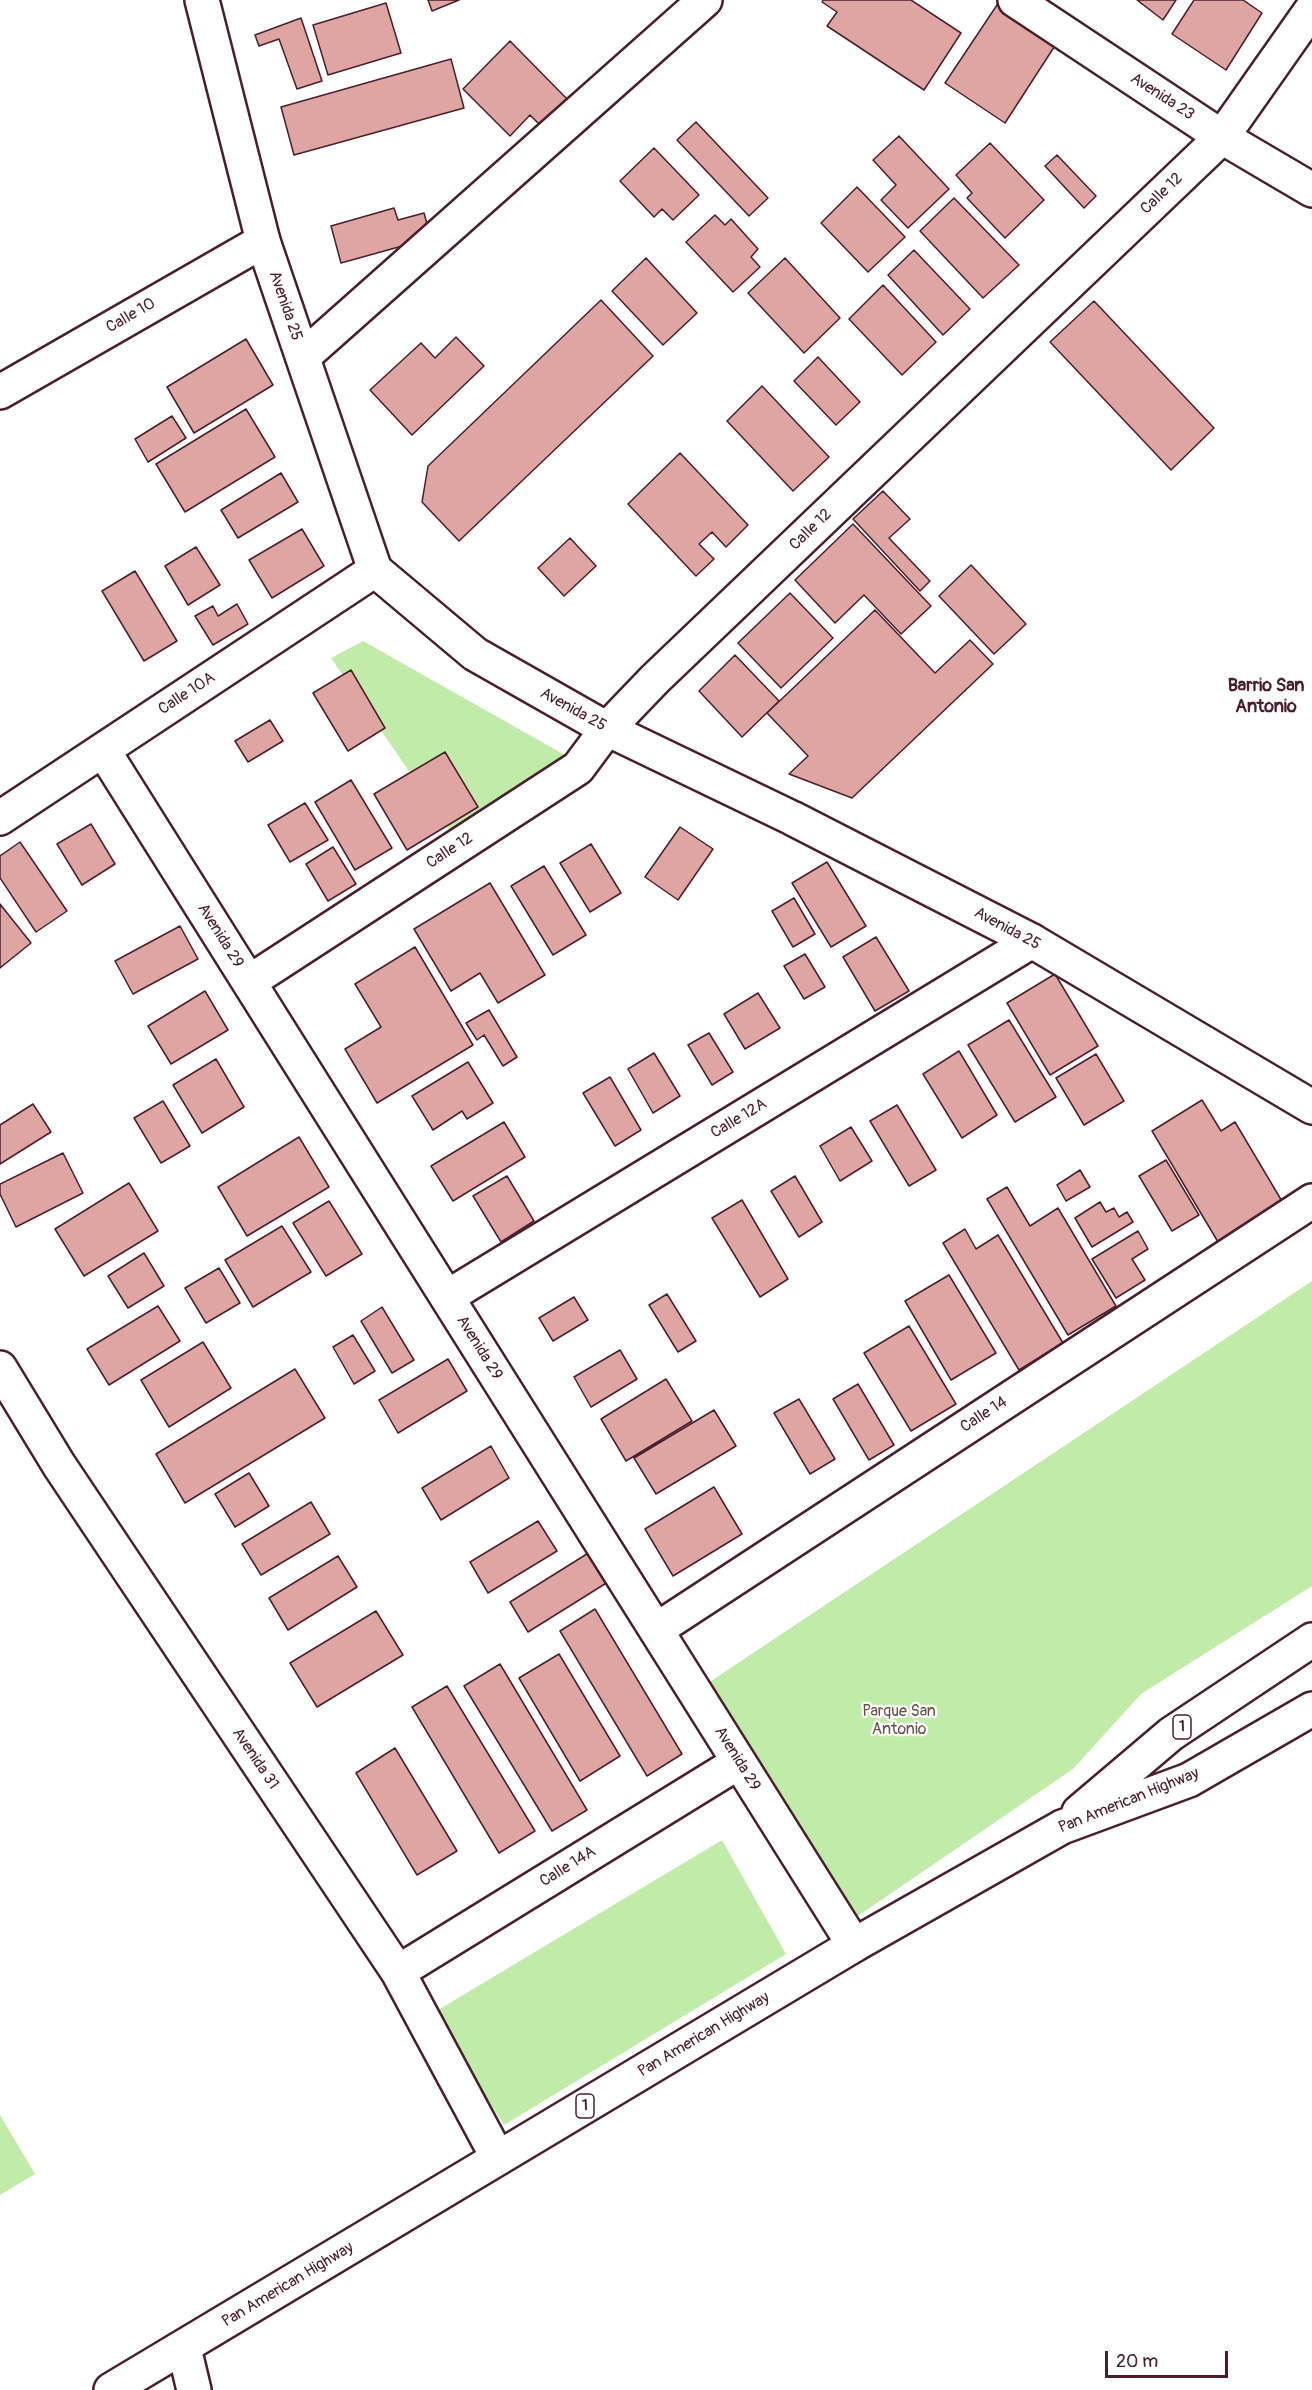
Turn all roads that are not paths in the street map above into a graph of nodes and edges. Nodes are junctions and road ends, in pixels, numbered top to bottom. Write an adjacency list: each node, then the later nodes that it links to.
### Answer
1 (202, 0): 7 (main road, Avenida 25)
2 (705, 0): 8 (main road)
3 (1015, 0): 5 (main road, Avenida 23)
4 (1312, 9): 5 (main road, Calle 12)
5 (1222, 137): 6 (main road, Avenida 23); 11 (main road, Calle 12)
6 (1312, 190)
7 (263, 241): 8 (main road, Avenida 25); 9 (main road, Calle 10)
8 (303, 357): 10 (main road, Avenida 25)
9 (0, 392)
10 (375, 570): 11 (main road, Avenida 25); 12 (main road, Calle 10A)
11 (607, 729): 14 (main road, Avenida 25); 15 (main road, Calle 12)
12 (103, 750): 13 (main road, Calle 10A); 15 (main road, Avenida 29)
13 (0, 818)
14 (1032, 941): 16 (main road, Avenida 25); 18 (main road, Calle 12A)
15 (249, 982): 18 (main road, Avenida 29)
16 (1312, 1107)
17 (1312, 1201): 20 (main road, Calle 14)
18 (447, 1297): 20 (main road, Avenida 29)
19 (0, 1368): 26 (main road, Avenida 31)
20 (656, 1630): 23 (main road, Avenida 29)
21 (1312, 1640): 24 (main road, 1)
22 (1312, 1709): 24 (main road, Pan American Highway / 1)
23 (739, 1762): 25 (main road, Avenida 29); 26 (main road, Calle 14A)
24 (1062, 1827): 25 (main road, Pan American Highway / 1)
25 (854, 1945): 27 (main road, Pan American Highway / 1)
26 (398, 1972): 27 (main road, Avenida 31)
27 (498, 2158): 28 (main road, Pan American Highway / 1)
28 (184, 2348): 29 (main road, Pan American Highway / 1); 30 (main road)
29 (111, 2390)
30 (194, 2390)

